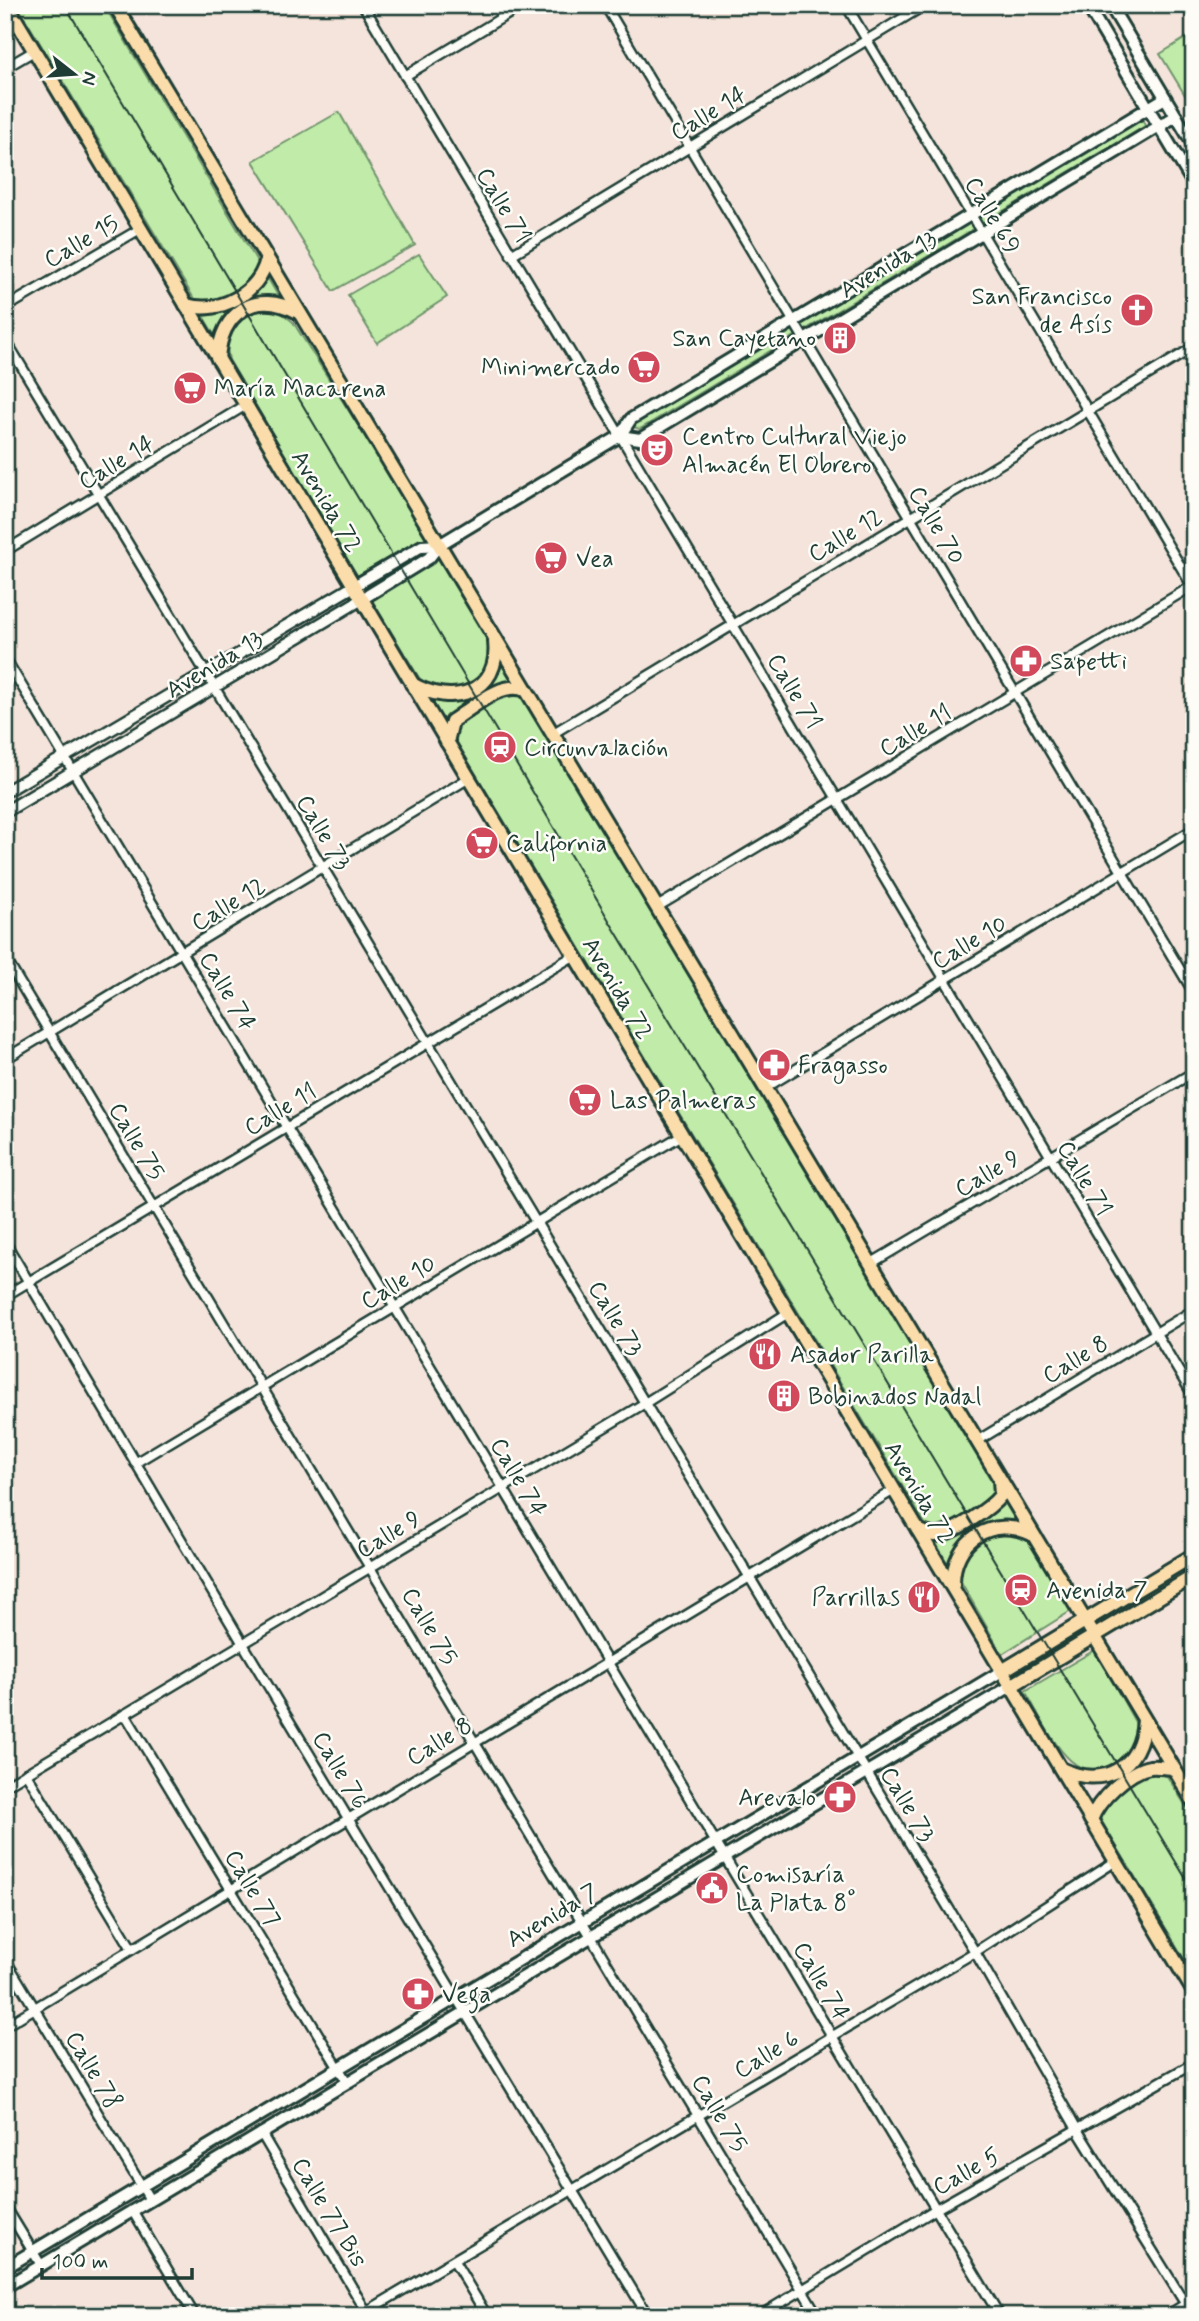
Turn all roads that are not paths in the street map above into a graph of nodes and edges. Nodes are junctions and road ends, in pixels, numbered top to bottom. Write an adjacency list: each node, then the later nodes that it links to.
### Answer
1 (7, 5): 11 (main road, Avenida 72)
2 (115, 5): 25 (main road)
3 (363, 5): 13 (street, Calle 71)
4 (523, 5): 13 (street)
5 (605, 5): 19 (street, Calle 70)
6 (846, 5): 10 (street, Calle 69)
7 (925, 5): 10 (street, Calle 14)
8 (1087, 5): 15 (main road)
9 (1110, 5): 14 (main road)
10 (867, 40): 19 (street, Calle 14); 21 (street, Calle 69)
11 (34, 51): 12 (street); 22 (main road, Avenida 72)
12 (5, 68)
13 (405, 76): 24 (street, Calle 71)
14 (1165, 98): 15 (main road, Avenida 13); 16 (main road)
15 (1148, 108): 17 (main road); 21 (main road, Avenida 13)
16 (1175, 116): 17 (main road, Avenida 13); 18 (main road)
17 (1159, 126): 20 (main road); 23 (main road, Avenida 13)
18 (1194, 146)
19 (690, 147): 24 (street, Calle 14); 29 (street, Calle 70)
20 (1194, 185)
21 (971, 215): 23 (street, Calle 69); 29 (main road, Avenida 13)
22 (141, 229): 26 (main road, Avenida 72); 27 (street, Calle 15)
23 (981, 233): 31 (main road, Avenida 13); 35 (street, Calle 69)
24 (512, 254): 36 (street, Calle 71)
25 (267, 259): 26 (main road); 28 (main road)
26 (186, 305): 33 (main road, Avenida 72)
27 (5, 308)
28 (298, 312): 33 (main road); 39 (main road)
29 (793, 321): 31 (street, Calle 70); 36 (main road, Avenida 13)
30 (5, 339): 37 (street, Calle 73)
31 (804, 340): 36 (main road, Avenida 13); 38 (street, Calle 70)
32 (1194, 347): 35 (street, Calle 12)
33 (218, 359): 34 (main road, Avenida 72)
34 (246, 405): 37 (street, Calle 14); 41 (main road, Avenida 72)
35 (1088, 411): 38 (street, Calle 12); 42 (street, Calle 69)
36 (620, 436): 39 (main road, Avenida 13); 44 (street, Calle 71)
37 (99, 495): 40 (street, Calle 14); 47 (street, Calle 73)
38 (911, 518): 44 (street, Calle 12); 51 (street, Calle 70)
39 (439, 545): 41 (main road, Avenida 13); 43 (main road, Avenida 13); 45 (main road)
40 (5, 551)
41 (354, 586): 43 (main road, Avenida 72); 47 (street, Avenida 13)
42 (1193, 587): 51 (street, Calle 11)
43 (362, 599): 48 (main road, Avenida 72); 49 (street, Avenida 13)
44 (733, 625): 52 (street, Calle 12); 58 (street, Calle 71)
45 (495, 638): 48 (main road); 50 (main road)
46 (5, 658): 54 (street, Calle 74)
47 (206, 674): 49 (street, Calle 73); 54 (street, Avenida 13)
48 (412, 684): 53 (main road, Avenida 72)
49 (214, 688): 55 (street, Avenida 13); 61 (street, Calle 73)
50 (526, 690): 52 (main road); 53 (main road)
51 (1014, 692): 58 (street, Calle 11); 62 (street, Calle 70)
52 (552, 734): 63 (main road)
53 (447, 743): 56 (main road, Avenida 72)
54 (64, 756): 55 (street, Calle 74); 57 (street, Avenida 13)
55 (74, 772): 59 (street, Avenida 13); 64 (street, Calle 74)
56 (469, 778): 61 (street, Calle 12); 65 (main road, Avenida 72)
57 (5, 792)
58 (837, 799): 63 (street, Calle 11); 67 (street, Calle 71)
59 (5, 812)
60 (1194, 829): 62 (street, Calle 10)
61 (324, 869): 64 (street, Calle 12); 70 (street, Calle 73)
62 (1122, 873): 67 (street, Calle 10); 68 (street, Calle 70)
63 (657, 907): 73 (main road)
64 (183, 953): 69 (street, Calle 12); 74 (street, Calle 74)
65 (575, 956): 70 (street, Calle 11); 75 (main road, Avenida 72)
66 (5, 958): 69 (street, Calle 75)
67 (944, 980): 73 (street, Calle 10); 76 (street, Calle 71)
68 (1194, 993)
69 (49, 1033): 71 (street, Calle 12); 77 (street, Calle 75)
70 (428, 1042): 74 (street, Calle 11); 78 (street, Calle 73)
71 (5, 1059)
72 (1194, 1072): 76 (street, Calle 9)
73 (765, 1088): 80 (main road)
74 (287, 1127): 77 (street, Calle 11); 83 (street, Calle 74)
75 (682, 1135): 78 (street, Calle 10); 85 (main road, Avenida 72)
76 (1051, 1158): 80 (street, Calle 9); 86 (street, Calle 71)
77 (154, 1207): 81 (street, Calle 11); 87 (street, Calle 75)
78 (536, 1222): 83 (street, Calle 10); 89 (street, Calle 73)
79 (5, 1242): 81 (street, Calle 76)
80 (870, 1264): 90 (main road)
81 (29, 1282): 82 (street, Calle 11); 91 (street, Calle 76)
82 (5, 1296)
83 (394, 1307): 87 (street, Calle 10); 93 (street, Calle 74)
84 (1194, 1310): 86 (street, Calle 8)
85 (788, 1313): 89 (street, Calle 9); 94 (main road, Avenida 72)
86 (1156, 1333): 88 (street, Calle 71); 90 (street, Calle 8)
87 (263, 1385): 91 (street, Calle 10); 98 (street, Calle 75)
88 (1194, 1397)
89 (645, 1404): 93 (street, Calle 9); 100 (street, Calle 73)
90 (977, 1441): 92 (main road)
91 (135, 1463): 104 (street, Calle 76)
92 (1000, 1479): 95 (main road); 96 (main road)
93 (504, 1488): 98 (street, Calle 9); 105 (street, Calle 74)
94 (894, 1490): 95 (main road, Avenida 72); 100 (street, Calle 8)
95 (918, 1530): 101 (main road, Avenida 72)
96 (1033, 1534): 101 (main road); 102 (main road)
97 (1194, 1555): 102 (main road, Avenida 7)
98 (372, 1566): 104 (street, Calle 9); 110 (street, Calle 75)
99 (1194, 1576): 103 (main road, Avenida 7)
100 (749, 1577): 105 (street, Calle 8); 111 (street, Calle 73)
101 (953, 1588): 106 (main road, Avenida 72)
102 (1085, 1621): 103 (main road); 106 (main road, Avenida 7)
103 (1094, 1636): 107 (main road, Avenida 7); 109 (main road)
104 (243, 1644): 108 (street, Calle 9); 118 (street, Calle 76)
105 (608, 1661): 110 (street, Calle 8); 120 (street, Calle 74)
106 (1002, 1671): 107 (main road, Avenida 72); 111 (main road, Avenida 7)
107 (1011, 1686): 113 (main road, Avenida 72); 114 (main road, Avenida 7)
108 (125, 1714): 115 (street, Calle 9); 123 (street, Calle 77)
109 (1144, 1720): 112 (main road); 113 (main road)
110 (476, 1741): 118 (street, Calle 8); 124 (street, Calle 75)
111 (857, 1757): 114 (street, Calle 73); 120 (main road, Avenida 7)
112 (1173, 1768): 117 (main road); 119 (main road)
113 (1061, 1769): 119 (main road, Avenida 72)
114 (866, 1772): 121 (main road, Avenida 7); 127 (street, Calle 73)
115 (26, 1773): 116 (street, Calle 9); 126 (street)
116 (5, 1786)
117 (1194, 1802)
118 (348, 1818): 123 (street, Calle 8); 130 (street, Calle 76)
119 (1091, 1820): 122 (main road, Avenida 72)
120 (716, 1842): 121 (street, Calle 74); 124 (main road, Avenida 7)
121 (724, 1856): 125 (main road, Avenida 7); 134 (street, Calle 74)
122 (1116, 1861): 127 (street, Calle 6); 129 (main road, Avenida 72)
123 (231, 1890): 126 (street, Calle 8); 136 (street, Calle 77)
124 (583, 1920): 125 (street, Calle 75); 130 (main road, Avenida 7)
125 (593, 1936): 132 (main road, Avenida 7); 138 (street, Calle 75)
126 (132, 1949): 131 (street, Calle 8)
127 (975, 1952): 134 (street, Calle 6); 139 (street, Calle 73)
128 (5, 1959): 131 (street, Calle 78)
129 (1194, 1992)
130 (456, 1997): 132 (street, Calle 76); 136 (main road, Avenida 7)
131 (35, 2008): 133 (street, Calle 8); 141 (street, Calle 78)
132 (465, 2011): 137 (main road, Avenida 7); 142 (street, Calle 76)
133 (5, 2026)
134 (833, 2036): 138 (street, Calle 6); 145 (street, Calle 74)
135 (1194, 2063): 139 (street, Calle 5)
136 (338, 2067): 137 (street, Calle 77); 141 (main road, Avenida 7)
137 (347, 2082): 140 (main road, Avenida 7)
138 (699, 2116): 142 (street, Calle 6); 152 (street, Calle 75)
139 (1078, 2131): 145 (street, Calle 5); 153 (street, Calle 73)
140 (261, 2133): 143 (main road, Avenida 7); 154 (street, Calle 77 Bis)
141 (141, 2186): 143 (street, Calle 78); 147 (main road, Avenida 7)
142 (573, 2191): 148 (street, Calle 6); 157 (street, Calle 76)
143 (150, 2200): 146 (main road, Avenida 7)
144 (5, 2206): 147 (street)
145 (936, 2209): 152 (street, Calle 5); 160 (street, Calle 74)
146 (132, 2210): 149 (main road, Avenida 7); 155 (street)
147 (33, 2251): 149 (street); 150 (main road, Avenida 7)
148 (454, 2261): 154 (street, Calle 6); 156 (street)
149 (41, 2265): 151 (main road, Avenida 7)
150 (5, 2268)
151 (5, 2287)
152 (803, 2290): 158 (street, Calle 5); 159 (street, Calle 75)
153 (1190, 2302): 161 (street); 162 (street, Calle 73)
154 (363, 2314)
155 (195, 2316)
156 (487, 2316)
157 (648, 2316)
158 (759, 2316)
159 (818, 2316)
160 (1000, 2316)
161 (1166, 2316)
162 (1193, 2316)

